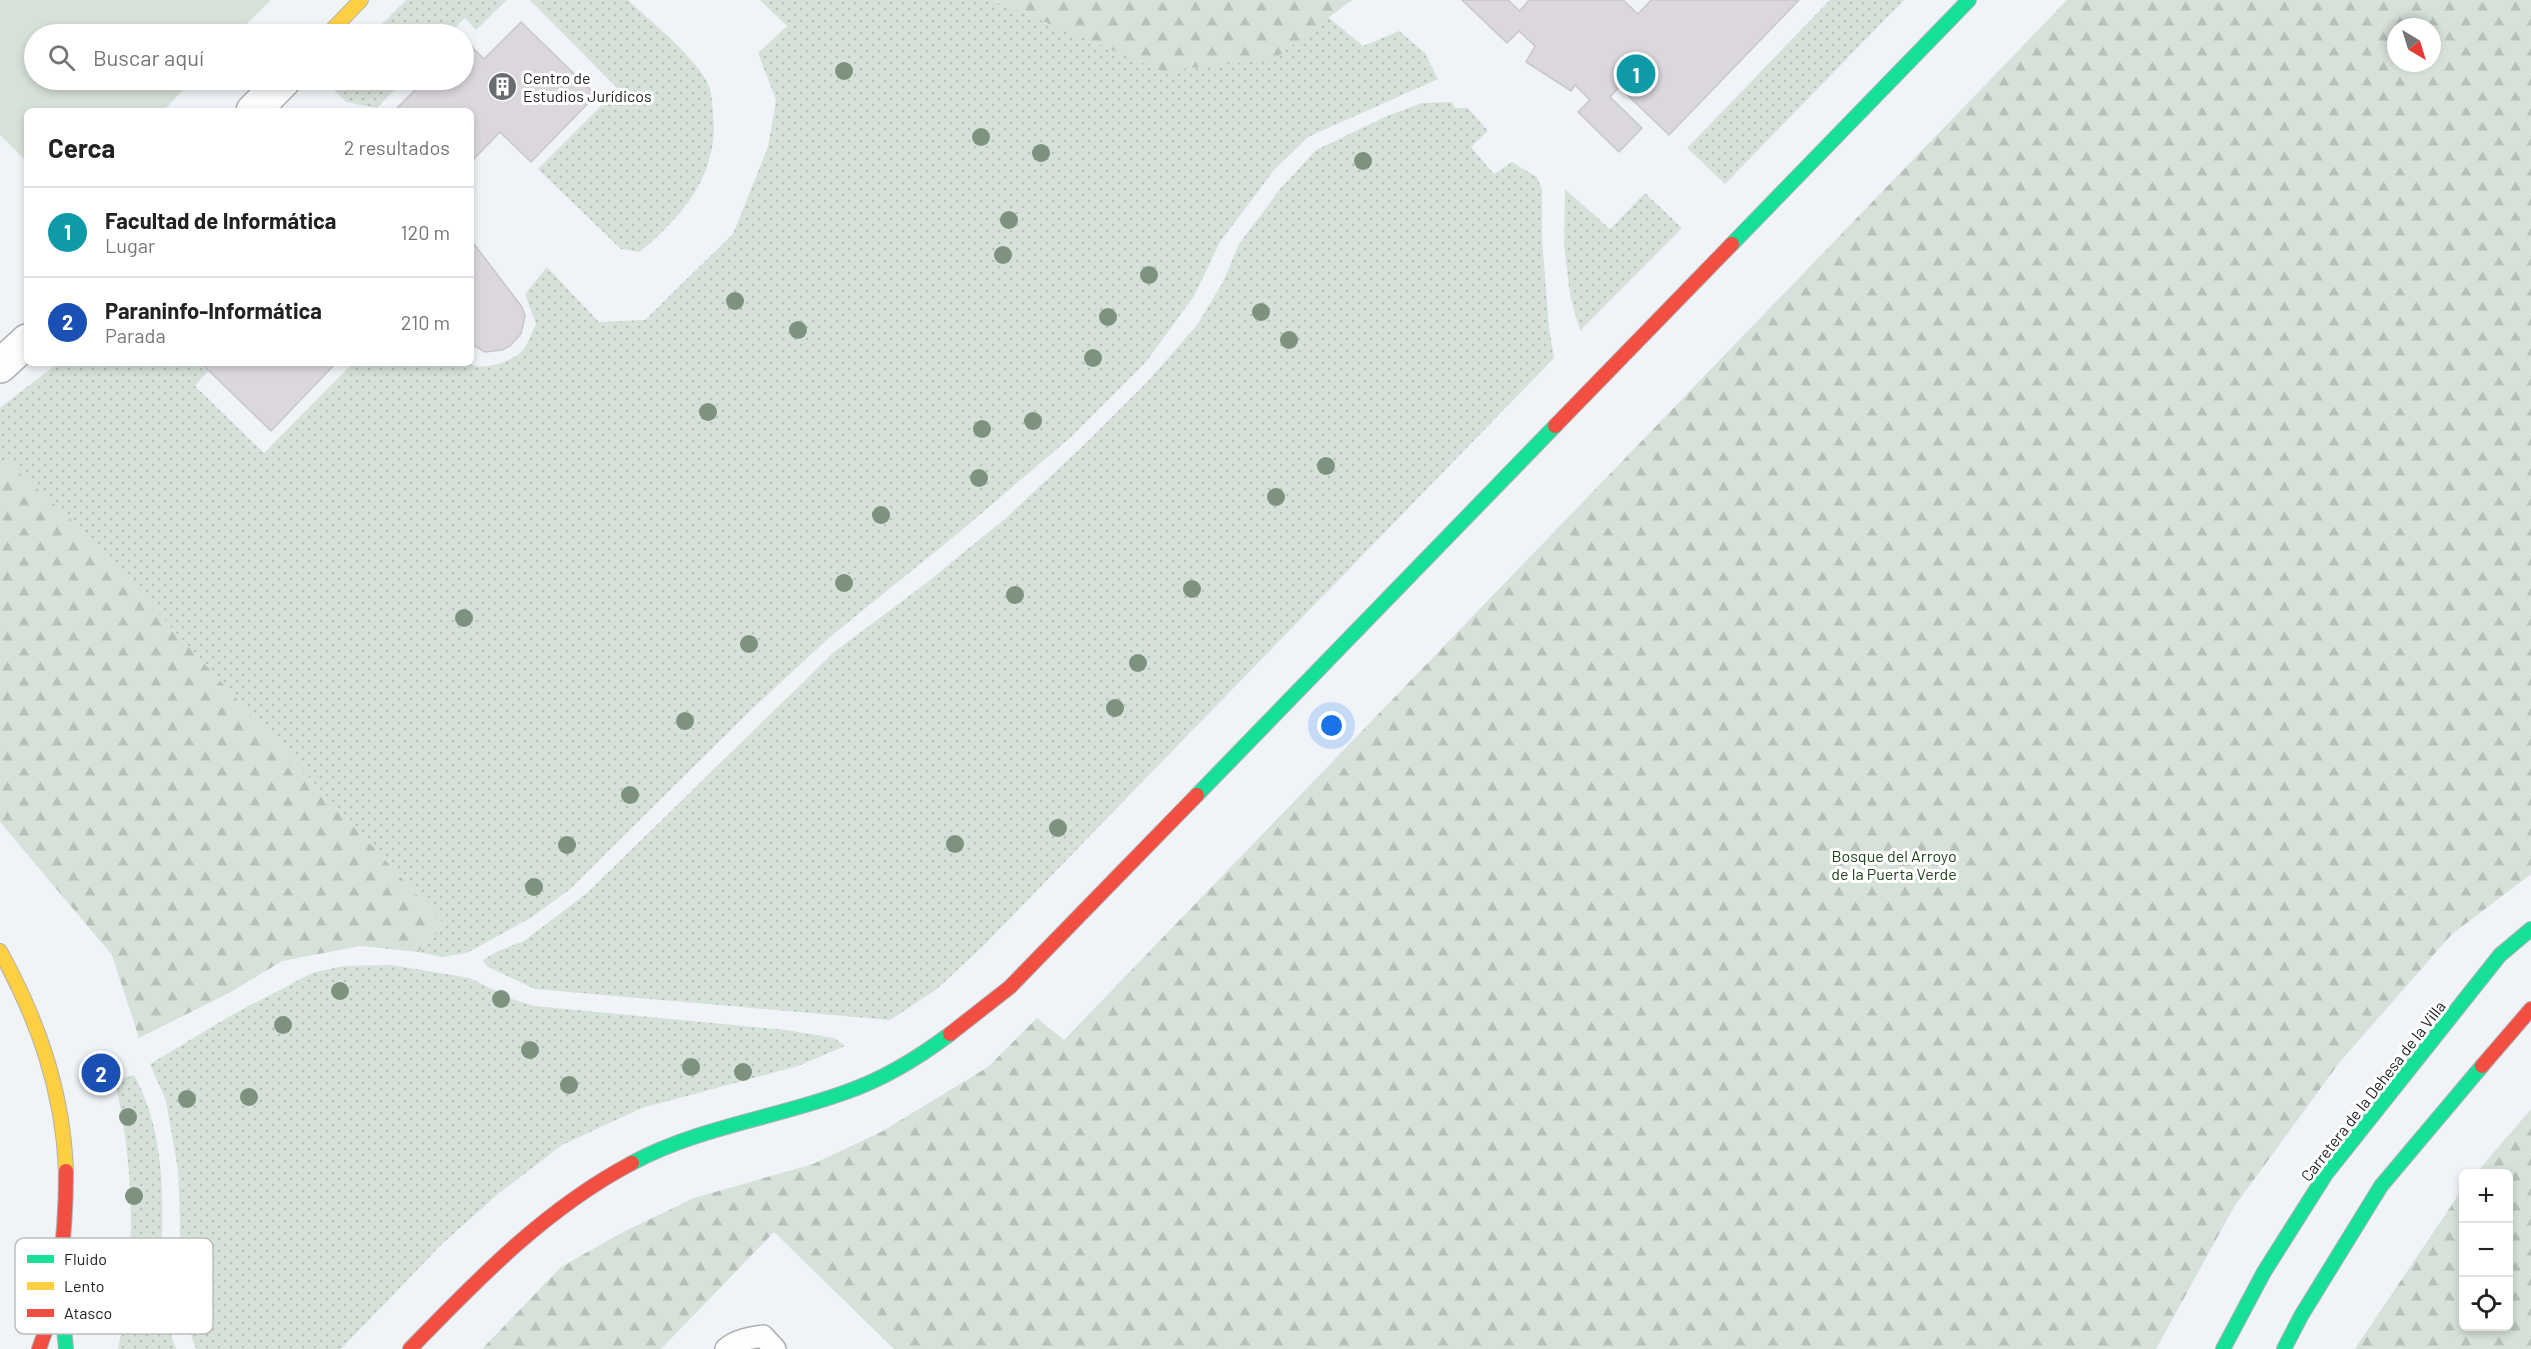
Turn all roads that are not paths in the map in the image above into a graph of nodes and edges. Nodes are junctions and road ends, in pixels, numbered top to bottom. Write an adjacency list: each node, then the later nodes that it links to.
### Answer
1 (361, 0): 3 (street)
2 (1969, 0): 16 (street)
3 (338, 24)
4 (274, 90): 5 (street)
5 (256, 108)
6 (24, 344): 7 (street)
7 (0, 366)
8 (2531, 929): 19 (street, Carretera de la Dehesa de la Villa)
9 (0, 951): 11 (street)
10 (2531, 1009): 20 (street)
11 (63, 1238)
12 (43, 1334): 14 (street)
13 (65, 1334): 15 (street)
14 (39, 1349)
15 (66, 1349)
16 (410, 1349)
17 (726, 1349): 18 (lane)
18 (776, 1349)
19 (2223, 1349)
20 (2284, 1349)

